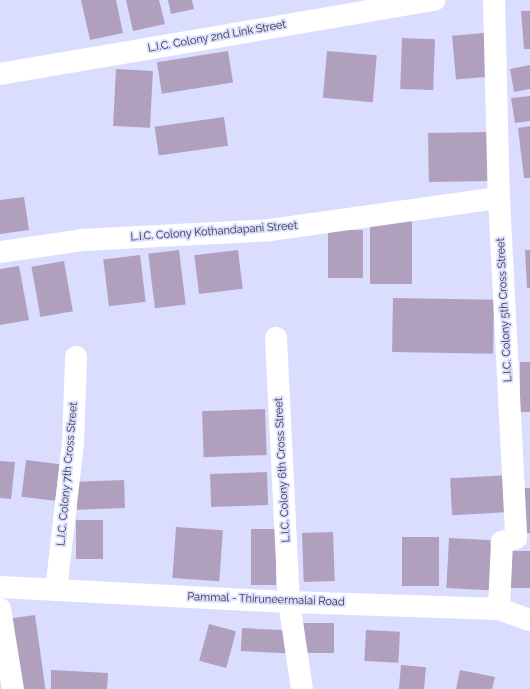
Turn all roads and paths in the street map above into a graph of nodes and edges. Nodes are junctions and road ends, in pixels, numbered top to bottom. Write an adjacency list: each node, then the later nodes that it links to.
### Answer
1 (435, 0): 3 (street, L.I.C. Colony 2nd Link Street)
2 (494, 0): 4 (street, L.I.C. Colony 5th Cross Street)
3 (0, 74)
4 (499, 198): 5 (street, L.I.C. Colony Kothandapani Street); 12 (street, L.I.C. Colony 5th Cross Street)
5 (0, 252)
6 (276, 338): 10 (street, L.I.C. Colony 6th Cross Street)
7 (76, 358): 9 (street, L.I.C. Colony 7th Cross Street)
8 (0, 587): 9 (street, Pammal - Thiruneermalai Road)
9 (56, 590): 10 (street, Pammal - Thiruneermalai Road)
10 (289, 602): 12 (street, Pammal - Thiruneermalai Road); 15 (street, L.I.C. Colony 6th Cross Street)
11 (0, 609): 14 (street)
12 (499, 609): 13 (street, Pammal - Thiruneermalai Road)
13 (530, 620)
14 (13, 689)
15 (302, 689)

